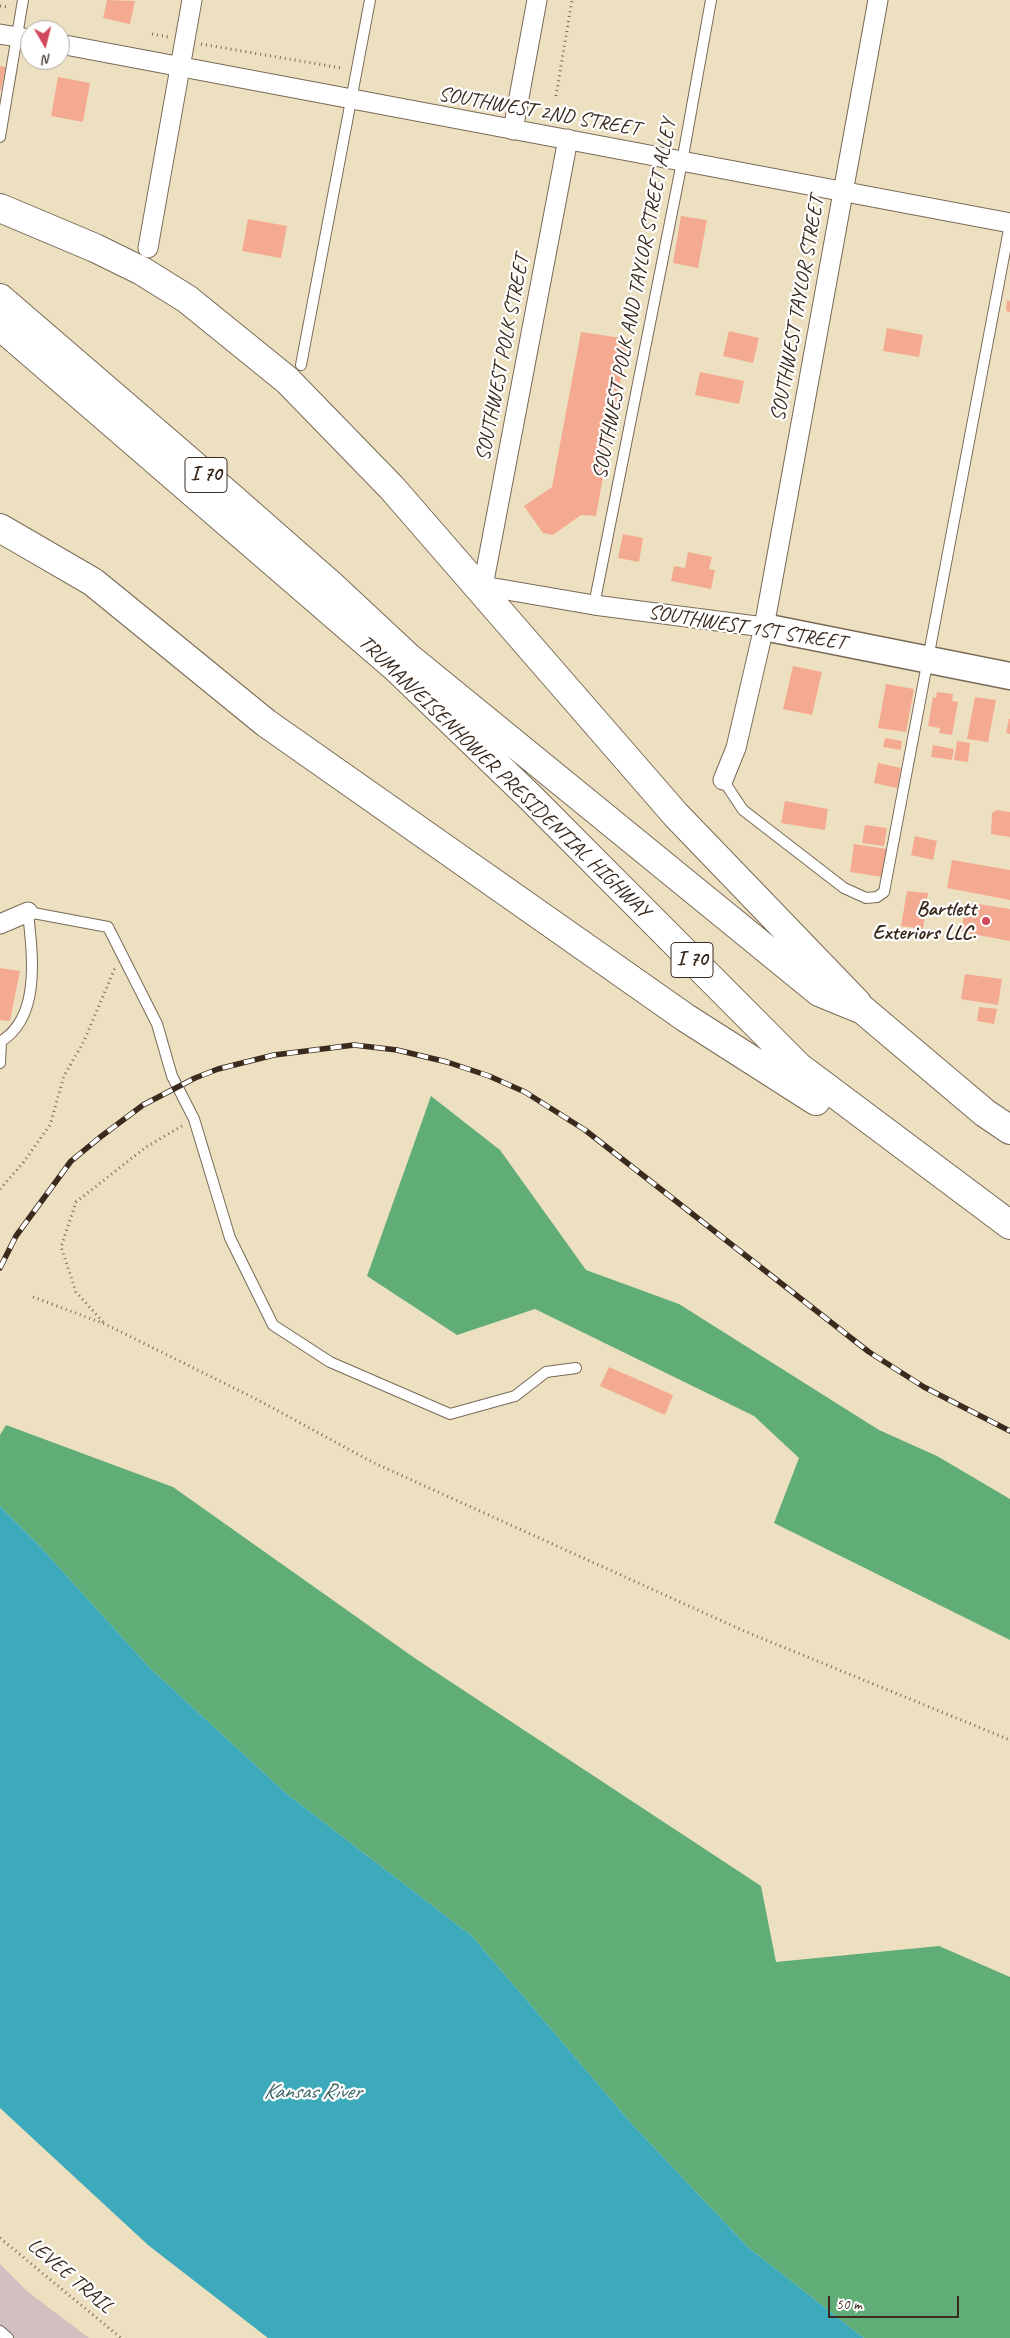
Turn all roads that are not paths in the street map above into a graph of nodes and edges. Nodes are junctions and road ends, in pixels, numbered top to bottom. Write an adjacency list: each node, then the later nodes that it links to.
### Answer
1 (23, 0): 7 (lane)
2 (192, 0): 9 (street)
3 (370, 0): 10 (lane)
4 (537, 0): 11 (street)
5 (711, 0): 14 (lane, SOUTHWEST POLK AND TAYLOR STREET ALLEY)
6 (878, 0): 15 (street, SOUTHWEST TAYLOR STREET)
7 (16, 37): 12 (lane)
8 (70, 46): 9 (street, SOUTHWEST 2ND STREET)
9 (180, 67): 10 (street, SOUTHWEST 2ND STREET); 18 (street)
10 (350, 100): 11 (street, SOUTHWEST 2ND STREET); 21 (lane)
11 (513, 130): 13 (street, SOUTHWEST 2ND STREET)
12 (0, 137)
13 (568, 139): 14 (street, SOUTHWEST 2ND STREET); 23 (street, SOUTHWEST POLK STREET)
14 (682, 162): 15 (street, SOUTHWEST 2ND STREET); 24 (lane, SOUTHWEST POLK AND TAYLOR STREET ALLEY)
15 (842, 191): 17 (street, SOUTHWEST 2ND STREET); 25 (street, SOUTHWEST TAYLOR STREET)
16 (0, 208): 32 (highway)
17 (1010, 223): 26 (lane)
18 (148, 248)
19 (0, 298): 27 (highway, TRUMAN/EISENHOWER PRESIDENTIAL HIGHWAY / I 70)
20 (0, 326): 27 (highway, TRUMAN/EISENHOWER PRESIDENTIAL HIGHWAY / I 70)
21 (300, 365)
22 (0, 528): 36 (highway)
23 (483, 586): 24 (street, SOUTHWEST 1ST STREET)
24 (594, 605): 25 (street, SOUTHWEST 1ST STREET)
25 (764, 627): 26 (street, SOUTHWEST 1ST STREET); 29 (street, SOUTHWEST TAYLOR STREET)
26 (927, 660): 28 (street, SOUTHWEST 1ST STREET); 29 (lane)
27 (402, 663): 32 (highway, TRUMAN/EISENHOWER PRESIDENTIAL HIGHWAY / I 70); 36 (highway, TRUMAN/EISENHOWER PRESIDENTIAL HIGHWAY / I 70)
28 (1010, 676)
29 (723, 780)
30 (28, 912): 31 (street); 33 (lane); 38 (lane)
31 (0, 924)
32 (863, 1010): 35 (highway, TRUMAN/EISENHOWER PRESIDENTIAL HIGHWAY / I 70)
33 (1, 1042): 34 (lane)
34 (0, 1064)
35 (1010, 1130)
36 (981, 1205): 37 (highway, TRUMAN/EISENHOWER PRESIDENTIAL HIGHWAY / I 70)
37 (1010, 1225)
38 (576, 1368)
39 (0, 2331): 40 (lane)
40 (8, 2338)

